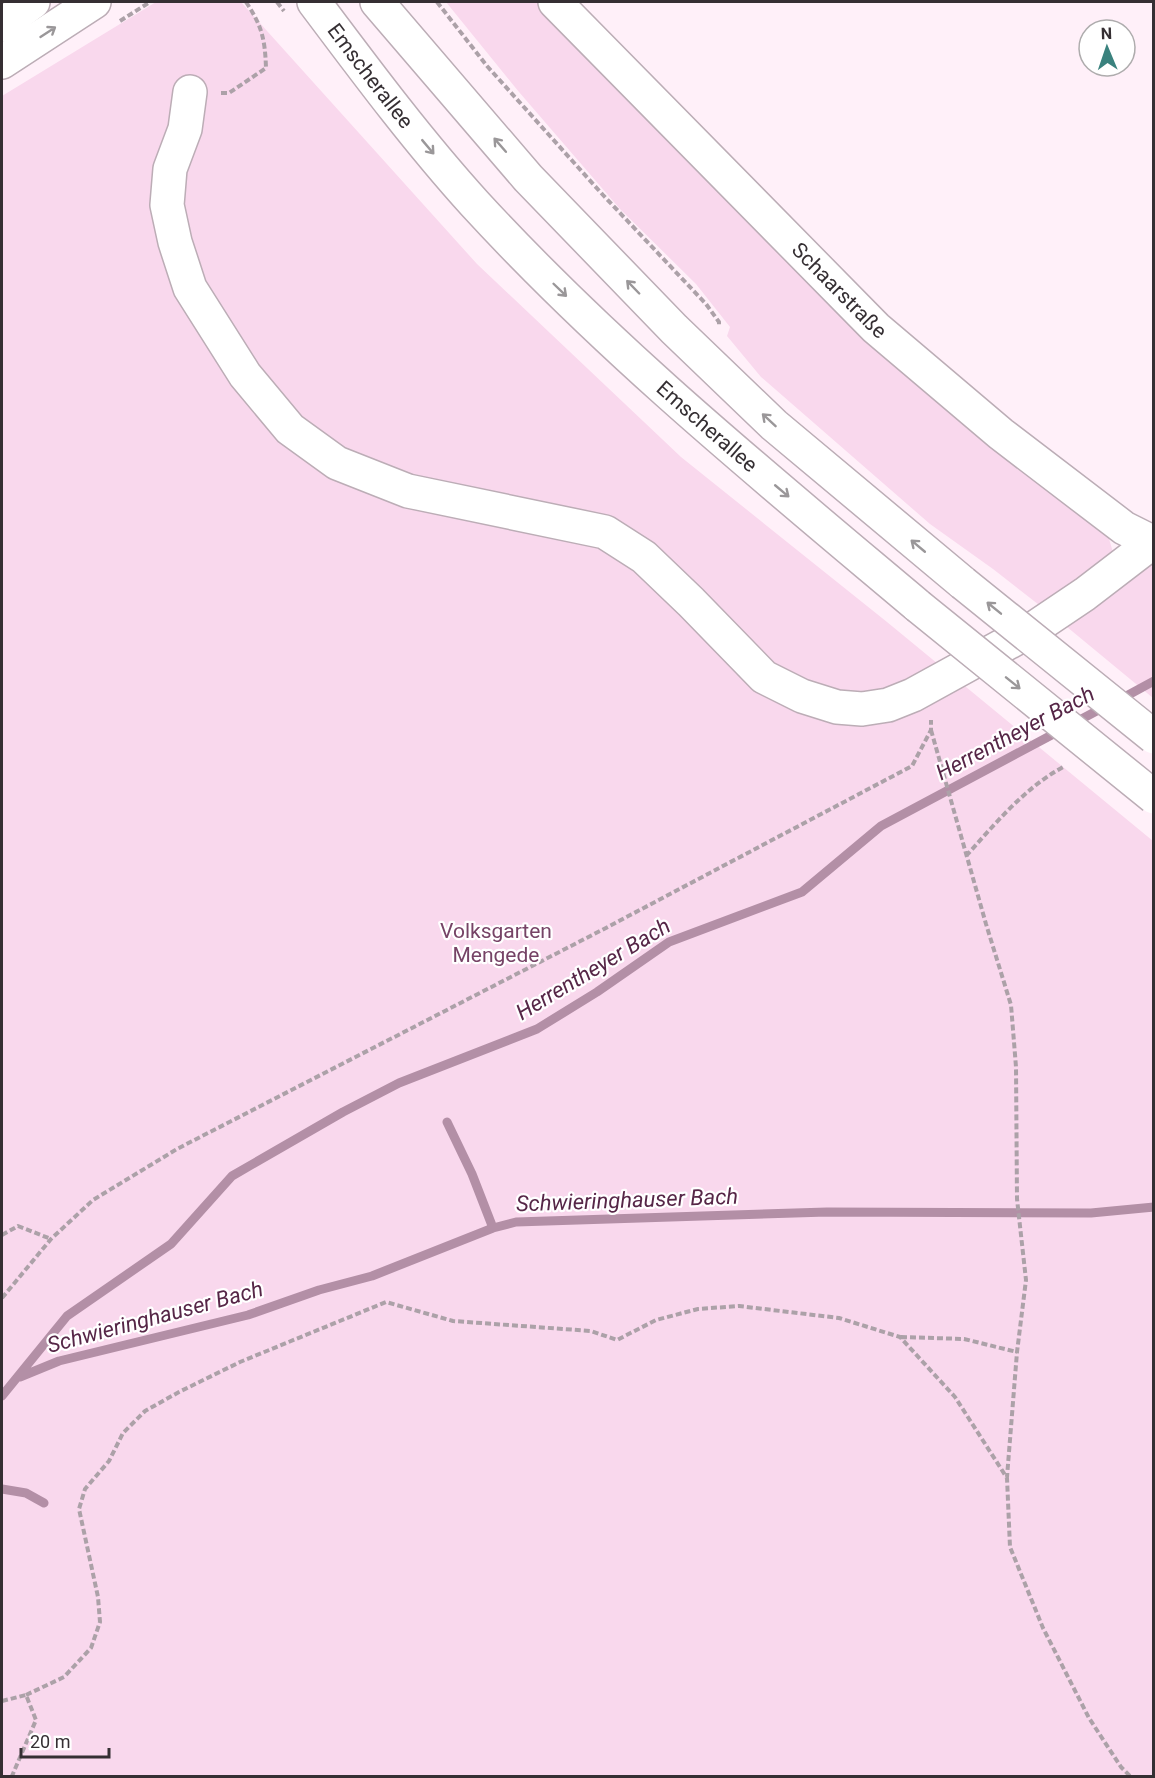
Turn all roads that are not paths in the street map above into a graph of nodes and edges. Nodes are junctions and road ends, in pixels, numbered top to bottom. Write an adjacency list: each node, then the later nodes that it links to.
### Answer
1 (33, 2): 6 (main road)
2 (94, 2): 7 (main road, one-way to 2)
3 (314, 2): 11 (main road, Emscherallee, one-way to 11, bridge)
4 (555, 2): 9 (main road, Schaarstraße)
5 (384, 6): 10 (main road, one-way to 5, bridge)
6 (2, 25)
7 (2, 62)
8 (190, 92): 9 (main road)
9 (1153, 541)
10 (1154, 737)
11 (1154, 796)

